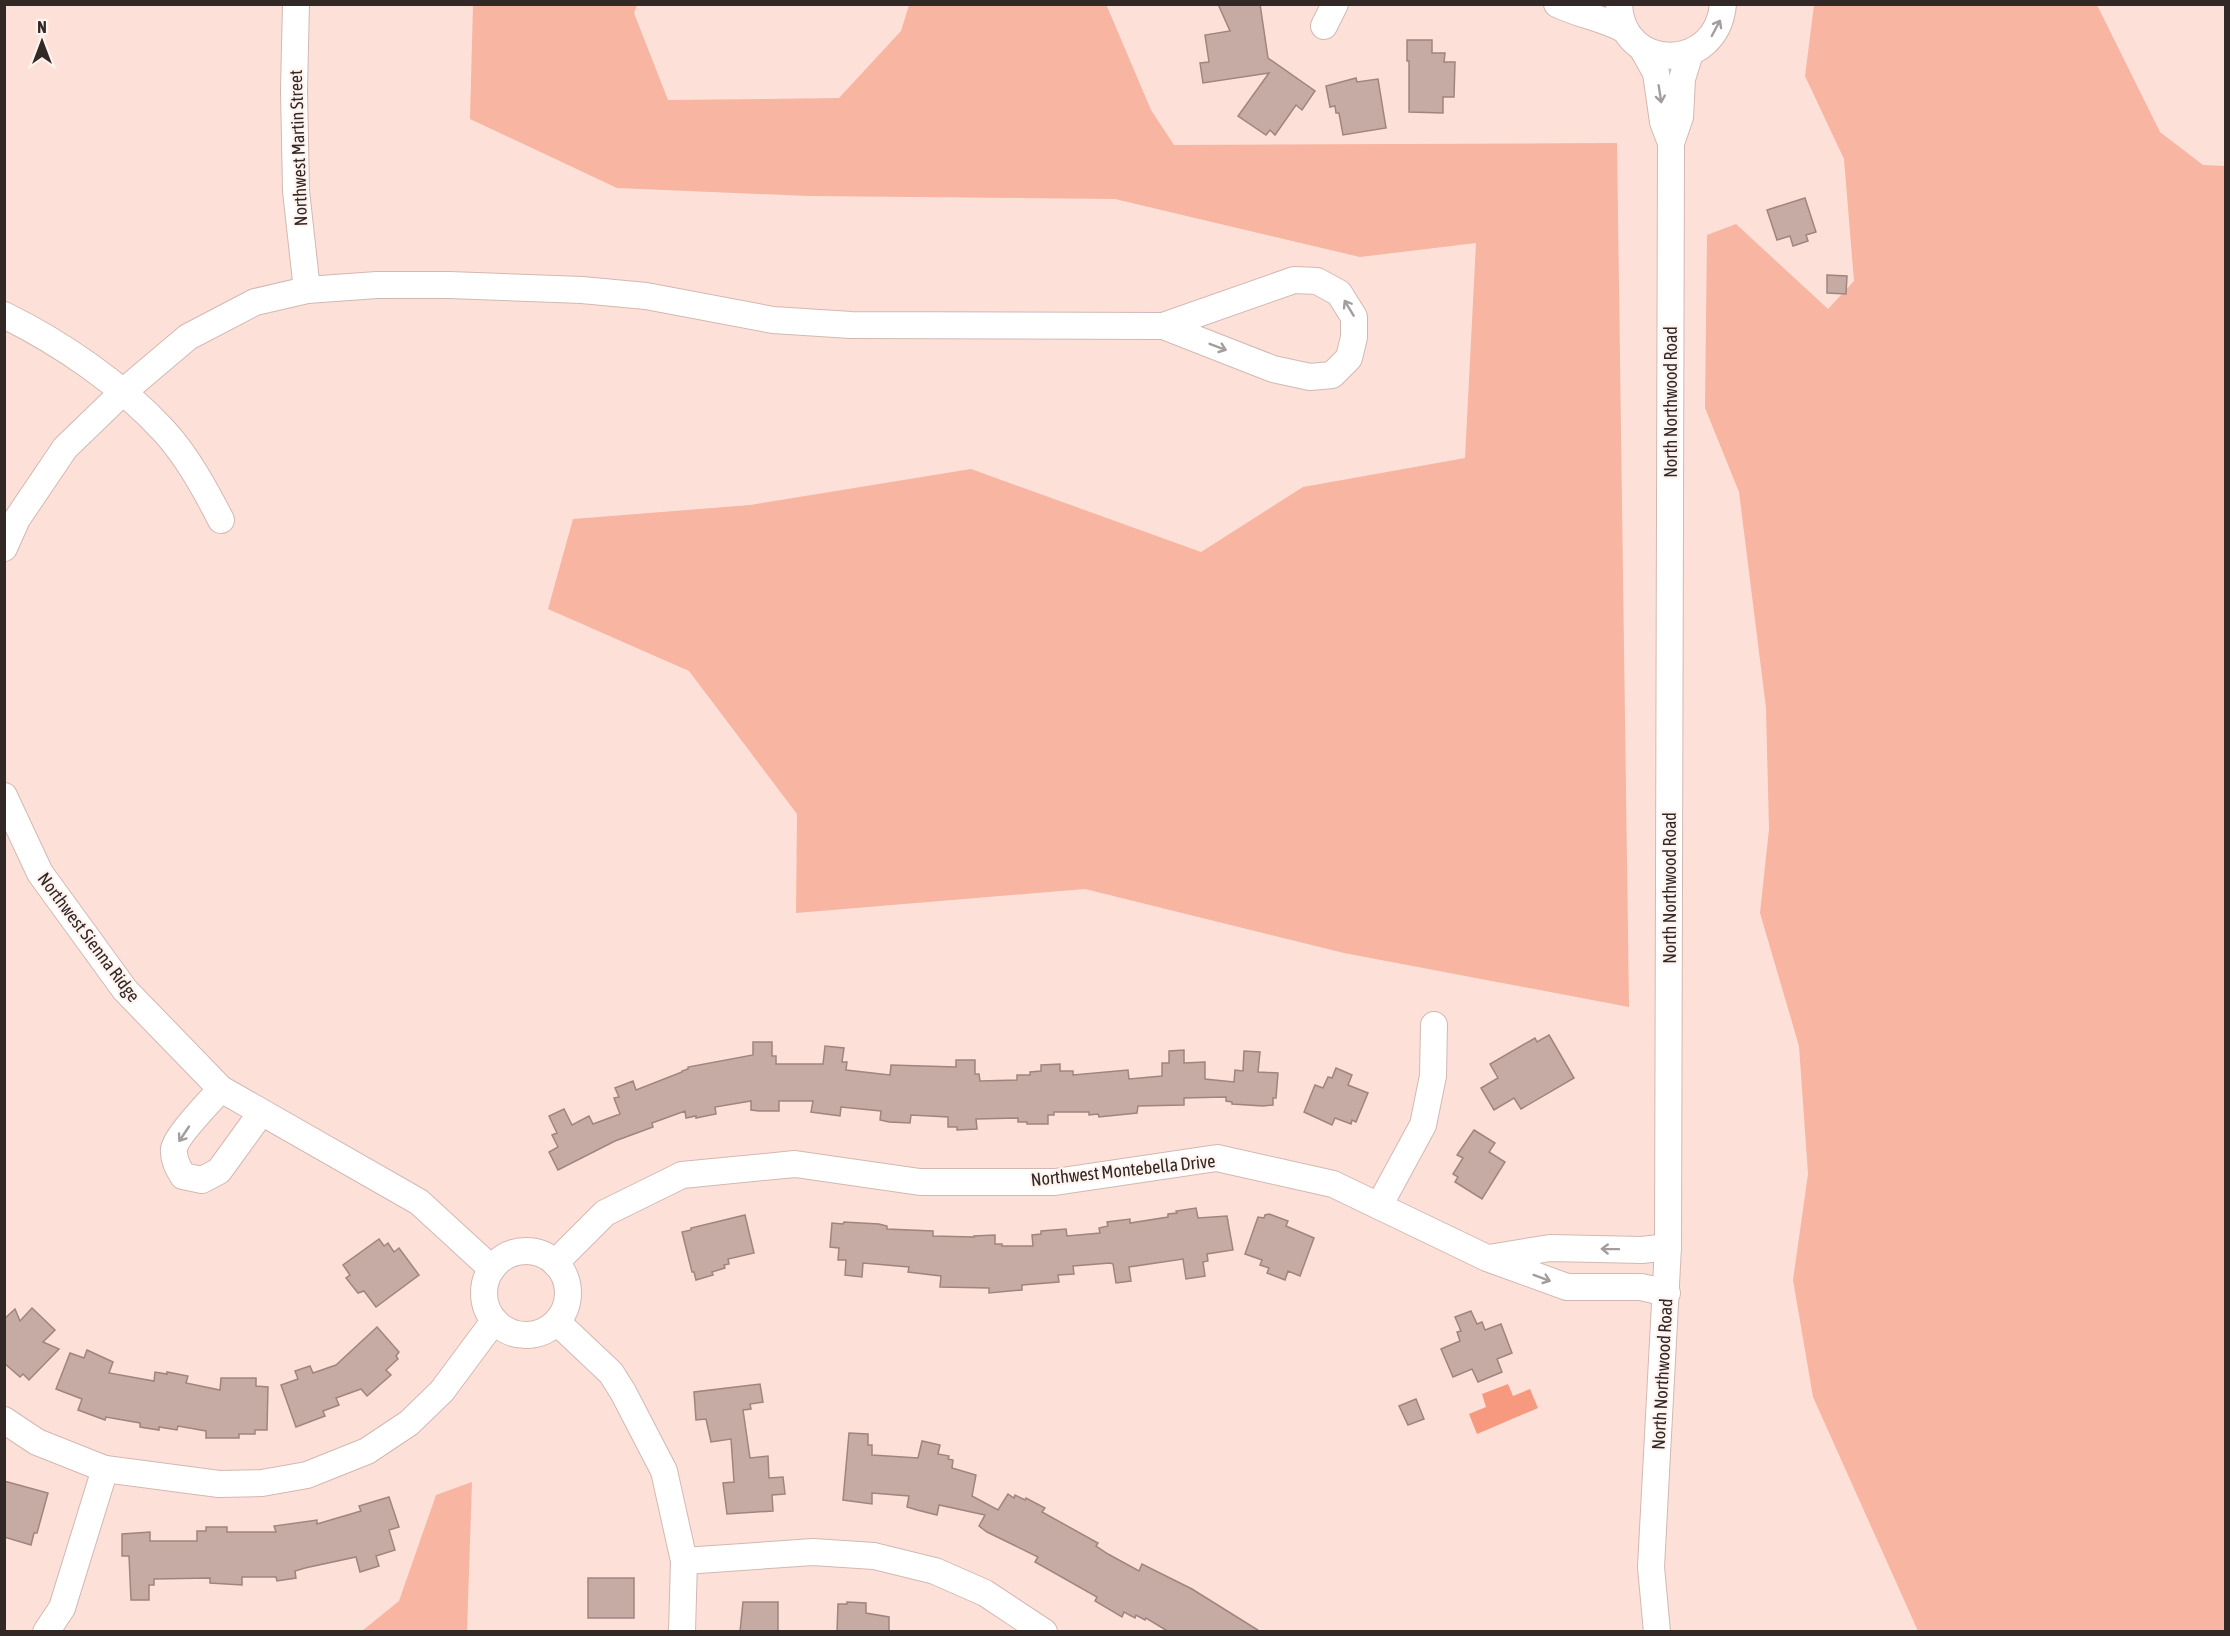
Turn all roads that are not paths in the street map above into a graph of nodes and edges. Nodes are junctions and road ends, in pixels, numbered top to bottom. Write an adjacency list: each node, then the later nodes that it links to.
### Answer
1 (296, 4): 8 (street, Northwest Martin Street)
2 (1557, 4): 5 (street)
3 (1619, 4): 5 (street, North Northwood Road)
4 (1723, 4): 6 (street, one-way to 4)
5 (1634, 39): 6 (street); 7 (street, North Northwood Road, one-way to 7)
6 (1690, 53): 7 (street, North Northwood Road)
7 (1671, 143): 19 (street, North Northwood Road)
8 (307, 290): 10 (street); 11 (street)
9 (4, 315): 11 (street)
10 (1163, 326): 10 (street, one-way to 10)
11 (123, 392): 12 (street); 13 (street)
12 (221, 520)
13 (4, 548)
14 (4, 796): 16 (street, Northwest Sienna Ridge)
15 (1434, 1025): 18 (street)
16 (221, 1089): 17 (street, Northwest Sienna Ridge); 17 (street, one-way to 17)
17 (261, 1113): 22 (street, Northwest Sienna Ridge)
18 (1379, 1206): 20 (street, Northwest Montebella Drive); 21 (street, Northwest Montebella Drive)
19 (1668, 1247): 20 (street, one-way to 20); 23 (street, North Northwood Road)
20 (1487, 1258): 23 (street, Northwest Montebella Drive, one-way to 23)
21 (555, 1263): 22 (street); 25 (street)
22 (492, 1269): 24 (street)
23 (1667, 1293): 32 (street, North Northwood Road)
24 (494, 1321): 25 (street); 27 (street)
25 (557, 1322): 28 (street)
26 (4, 1420): 27 (street)
27 (105, 1469): 30 (street)
28 (684, 1561): 29 (street); 31 (street)
29 (1038, 1630)
30 (46, 1632)
31 (682, 1632)
32 (1657, 1632)

